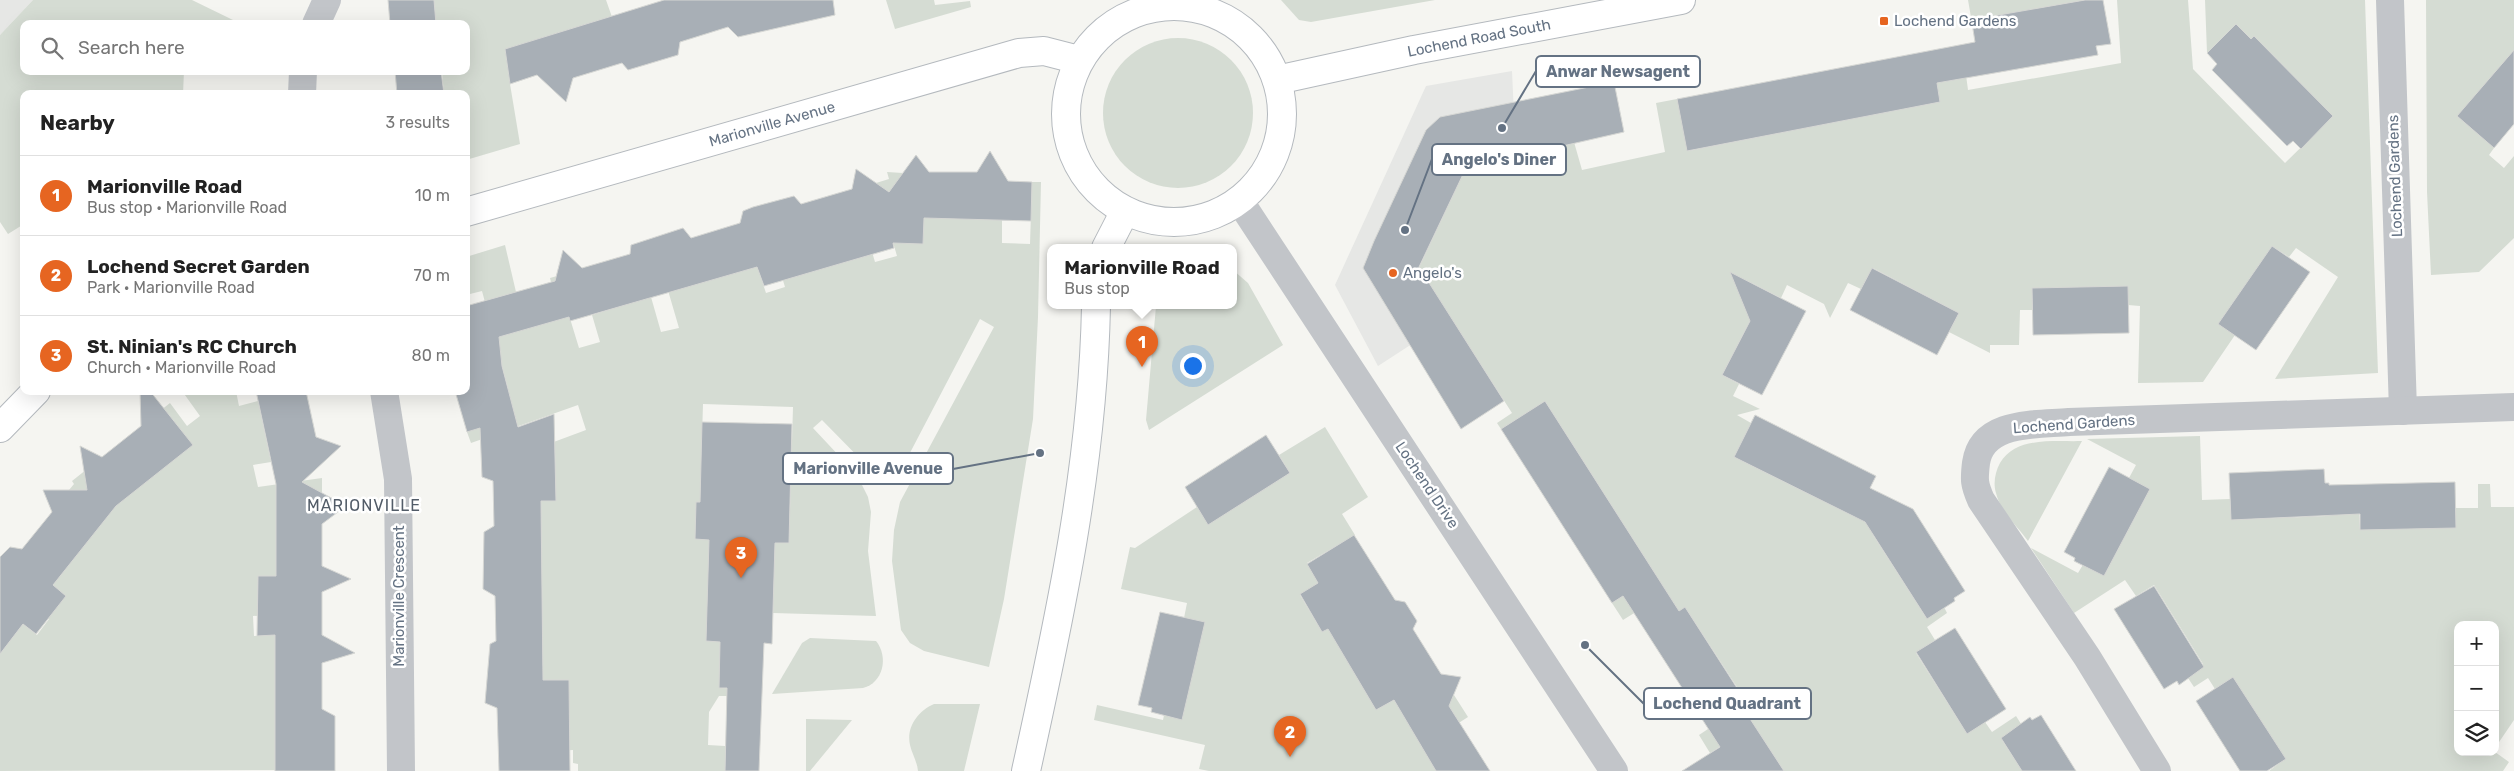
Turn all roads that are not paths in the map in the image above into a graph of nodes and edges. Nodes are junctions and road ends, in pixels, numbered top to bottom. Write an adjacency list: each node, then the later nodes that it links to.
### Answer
1 (327, 0): 5 (street)
2 (1681, 0): 8 (street, Lochend Road South)
3 (2390, 0): 18 (street, Lochend Gardens)
4 (1123, 8): 6 (street); 8 (street)
5 (318, 20)
6 (1079, 60): 11 (street, Marionville Avenue); 12 (street)
7 (303, 75): 9 (street)
8 (1277, 80): 10 (street)
9 (302, 90)
10 (1239, 200): 12 (street); 22 (street, Lochend Drive)
11 (470, 211)
12 (1125, 211): 13 (street)
13 (1108, 244)
14 (1096, 309): 21 (street)
15 (32, 395): 19 (street)
16 (385, 395): 20 (street, Marionville Crescent)
17 (2514, 407): 18 (street, Lochend Gardens)
18 (2403, 411): 23 (street, Lochend Gardens)
19 (0, 428)
20 (401, 771)
21 (1026, 771)
22 (1614, 771)
23 (2157, 771)

